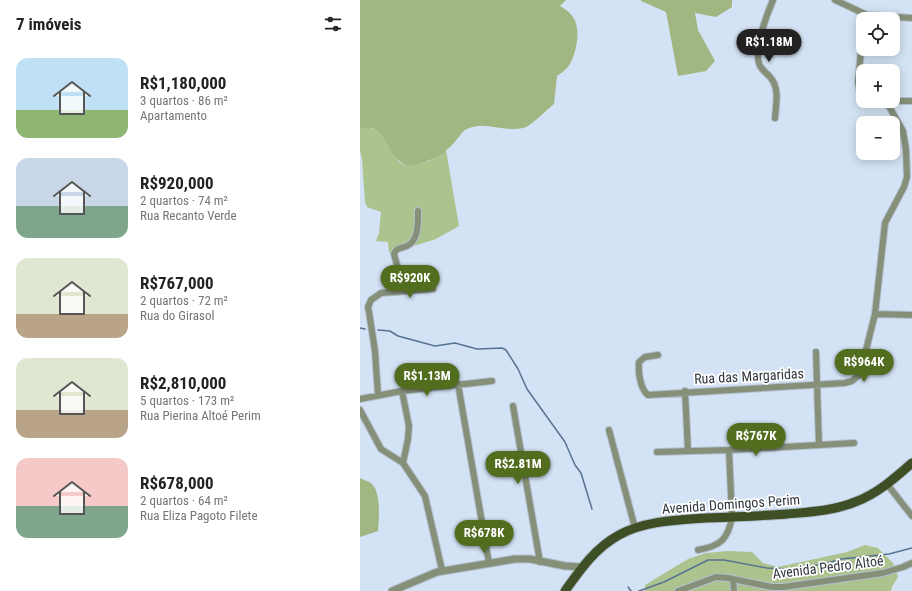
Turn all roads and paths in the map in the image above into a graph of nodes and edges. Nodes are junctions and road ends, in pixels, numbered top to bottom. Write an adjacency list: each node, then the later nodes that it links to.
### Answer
1 (773, 0): 9 (street)
2 (835, 0): 3 (street)
3 (857, 12)
4 (900, 18): 5 (street)
5 (912, 18)
6 (900, 101): 7 (street)
7 (912, 101)
8 (890, 108): 10 (street, Rua das Margaridas)
9 (775, 118)
10 (910, 166): 14 (street, Rua das Margaridas)
11 (418, 211): 13 (street)
12 (433, 289): 13 (street)
13 (404, 291): 23 (street)
14 (874, 314): 15 (street); 19 (street, Rua das Margaridas)
15 (912, 315)
16 (816, 352): 19 (street)
17 (658, 355): 22 (street, Rua das Margaridas)
18 (492, 380): 20 (street)
19 (817, 383): 22 (street, Rua das Margaridas); 29 (street)
20 (458, 384): 21 (street); 41 (street)
21 (402, 391): 23 (street); 33 (street)
22 (685, 392): 31 (street)
23 (378, 395): 24 (street)
24 (360, 399)
25 (514, 406): 40 (street)
26 (360, 410): 33 (street)
27 (608, 430): 38 (street)
28 (854, 443): 29 (street)
29 (819, 445): 30 (street)
30 (729, 450): 31 (street); 37 (street)
31 (688, 451): 32 (street)
32 (657, 452)
33 (403, 463): 44 (street)
34 (912, 463): 35 (main road, Avenida Domingos Perim)
35 (887, 484): 36 (street); 37 (main road, Avenida Domingos Perim)
36 (912, 516)
37 (732, 517): 38 (main road, Avenida Domingos Perim); 39 (street)
38 (635, 528): 43 (main road, Avenida Domingos Perim)
39 (698, 550)
40 (540, 562): 41 (street); 43 (street)
41 (489, 563): 44 (street)
42 (912, 563): 45 (street, Avenida Pedro Altoé)
43 (582, 567): 47 (main road, Avenida Domingos Perim)
44 (442, 570): 46 (street)
45 (733, 579): 48 (street, Avenida Pedro Altoé); 49 (street)
46 (392, 591)
47 (565, 591)
48 (678, 591)
49 (734, 591)

